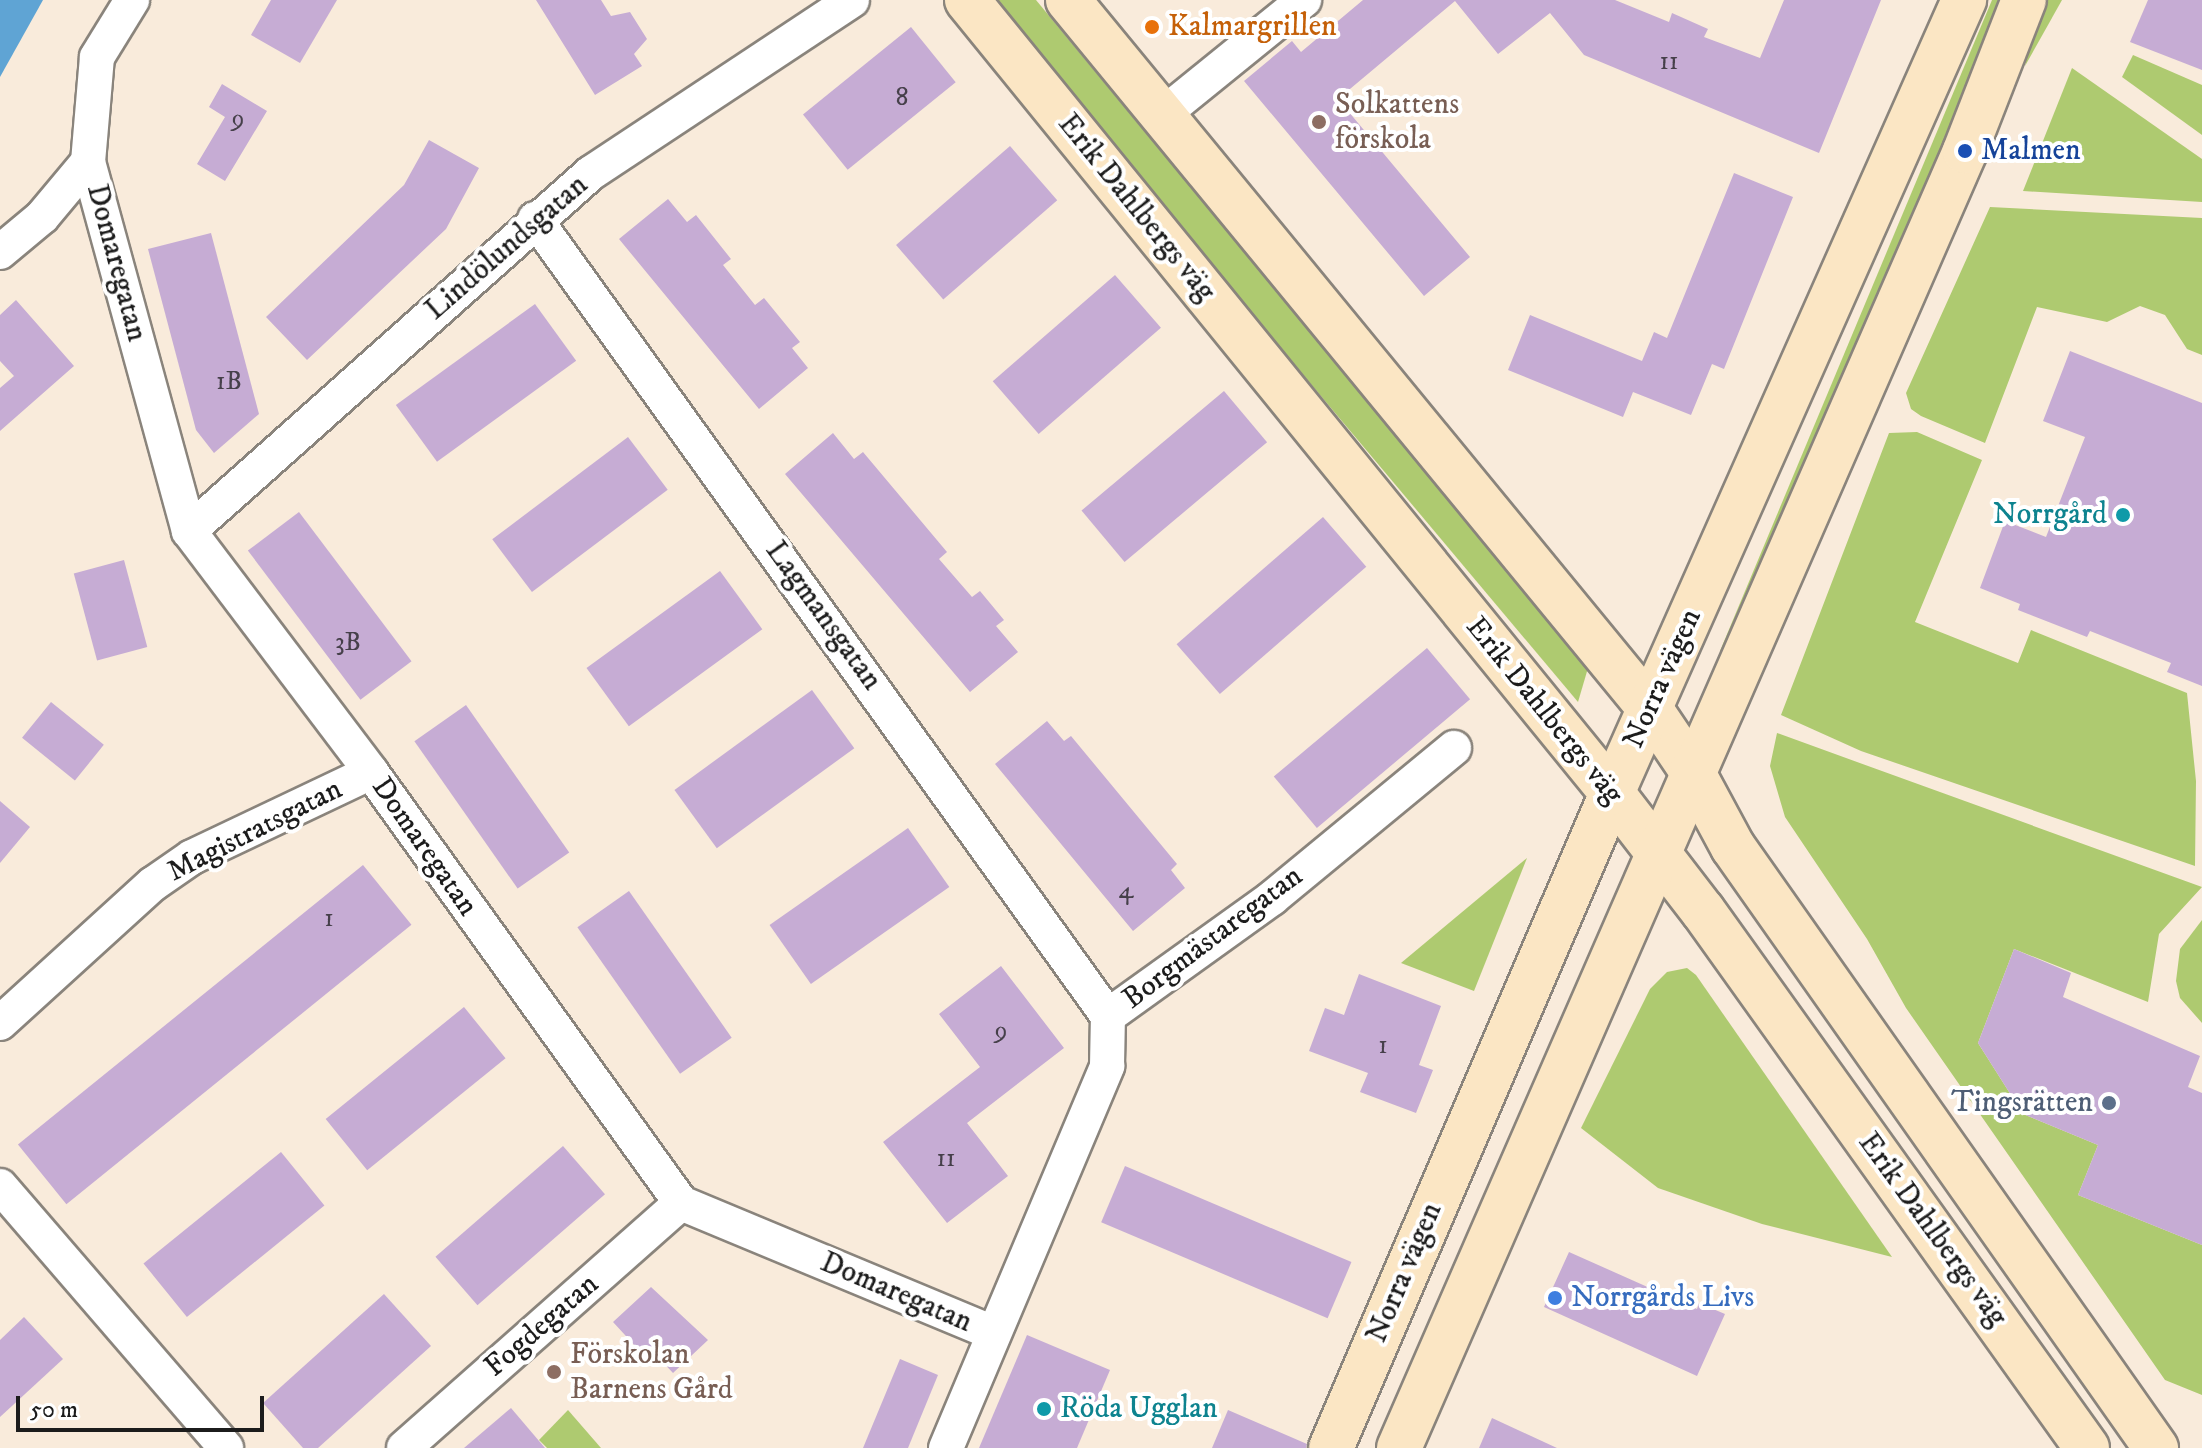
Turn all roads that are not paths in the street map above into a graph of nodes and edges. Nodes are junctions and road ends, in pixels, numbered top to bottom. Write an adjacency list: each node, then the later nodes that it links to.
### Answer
1 (132, 0): 9 (street)
2 (852, 0): 10 (street, Lindölundsgatan)
3 (967, 0): 17 (main road, Erik Dahlbergs väg)
4 (1068, 0): 8 (main road, Erik Dahlbergs väg)
5 (1304, 0): 8 (street)
6 (1964, 0): 13 (main road, Norra vägen)
7 (2024, 0): 15 (main road, Norra vägen)
8 (1162, 115): 13 (main road, Erik Dahlbergs väg)
9 (88, 162): 11 (street); 12 (street, Domaregatan)
10 (535, 219): 12 (street, Lindölundsgatan); 19 (street, Lagmansgatan)
11 (0, 252)
12 (189, 531): 16 (street, Domaregatan)
13 (1651, 710): 15 (main road, Erik Dahlbergs väg); 17 (main road, Norra vägen)
14 (1454, 748): 19 (street, Borgmästaregatan)
15 (1692, 771): 18 (main road, Norra vägen); 30 (main road, Erik Dahlbergs väg)
16 (371, 772): 20 (street, Magistratsgatan); 22 (street, Domaregatan)
17 (1612, 793): 18 (main road, Erik Dahlbergs väg); 27 (main road, Norra vägen)
18 (1658, 852): 28 (main road, Norra vägen); 29 (main road, Erik Dahlbergs väg)
19 (1108, 1016): 23 (street, Borgmästaregatan)
20 (0, 1023)
21 (0, 1186): 24 (street)
22 (681, 1203): 23 (street, Domaregatan); 25 (street, Fogdegatan)
23 (993, 1333): 26 (street, Borgmästaregatan)
24 (226, 1448)
25 (404, 1448)
26 (946, 1448)
27 (1331, 1448)
28 (1399, 1448)
29 (2087, 1448)
30 (2156, 1448)

